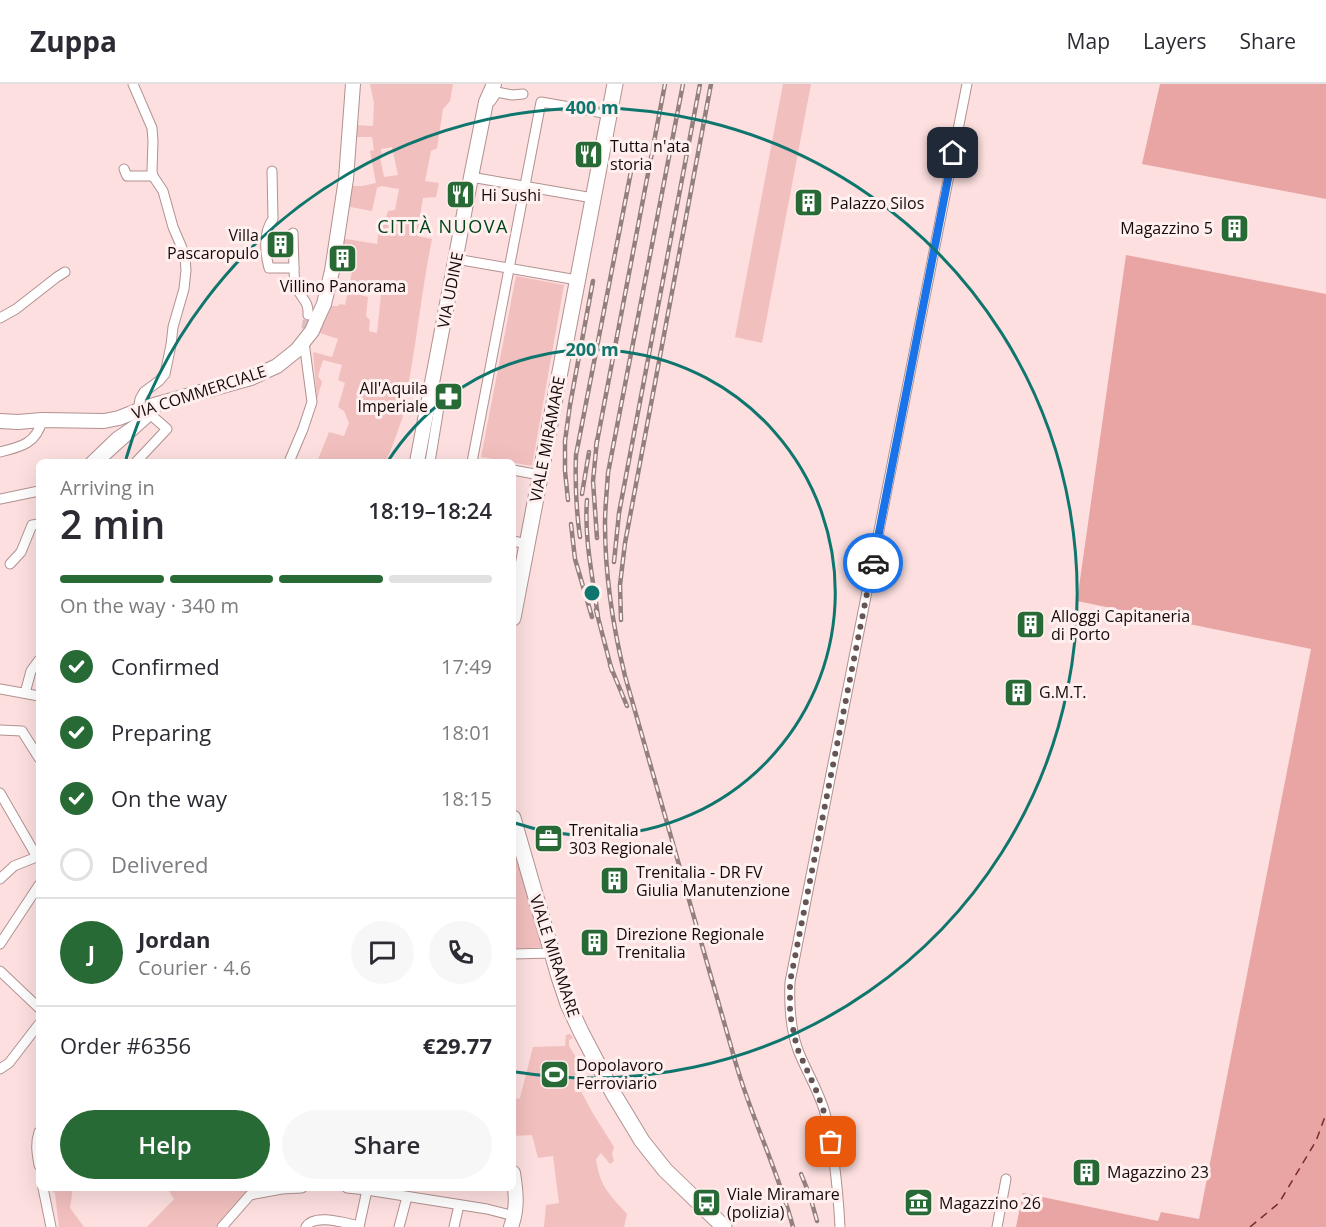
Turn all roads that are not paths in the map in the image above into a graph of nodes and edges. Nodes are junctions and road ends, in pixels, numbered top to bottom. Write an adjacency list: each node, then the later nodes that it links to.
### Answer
1 (133, 84): 15 (street)
2 (353, 84): 27 (main road, VIA COMMERCIALE)
3 (486, 84): 10 (street)
4 (494, 84): 16 (main road, VIA UDINE)
5 (514, 84): 9 (street)
6 (615, 84): 12 (main road, VIALE MIRAMARE)
7 (967, 84): 83 (street)
8 (523, 94): 9 (street)
9 (512, 95): 11 (street)
10 (479, 100)
11 (490, 104)
12 (609, 114): 17 (street); 18 (main road, VIALE MIRAMARE)
13 (124, 168): 15 (street)
14 (272, 171): 21 (street)
15 (153, 176): 29 (street)
16 (471, 177): 17 (street); 20 (main road, VIA UDINE)
17 (525, 187): 18 (street); 22 (street)
18 (593, 198): 24 (main road, VIALE MIRAMARE)
19 (293, 233): 21 (street)
20 (456, 259): 22 (street); 28 (main road, VIA UDINE)
21 (294, 268): 25 (street)
22 (509, 268): 24 (street); 39 (street)
23 (65, 272): 26 (street)
24 (577, 280): 41 (main road, VIALE MIRAMARE)
25 (308, 315)
26 (0, 318)
27 (307, 335): 29 (main road, VIA COMMERCIALE); 36 (street)
28 (429, 395): 37 (main road, VIA UDINE); 38 (street)
29 (148, 410): 30 (main road, VIA COMMERCIALE); 33 (street); 34 (street); 35 (street)
30 (42, 420): 31 (main road, VIA COMMERCIALE); 32 (street)
31 (0, 421)
32 (0, 452)
33 (93, 459)
34 (101, 459)
35 (138, 459)
36 (290, 459)
37 (418, 459)
38 (430, 459)
39 (473, 459)
40 (516, 471): 41 (street)
41 (540, 475): 45 (main road, VIALE MIRAMARE)
42 (36, 492): 43 (street)
43 (0, 498)
44 (36, 524): 46 (street)
45 (520, 543): 47 (main road, VIALE MIRAMARE)
46 (10, 564)
47 (516, 586)
48 (36, 664): 50 (street)
49 (0, 689): 50 (street)
50 (25, 693): 51 (street)
51 (36, 695)
52 (0, 730): 53 (street)
53 (36, 753)
54 (0, 793): 56 (street)
55 (516, 828): 61 (main road, VIALE MIRAMARE)
56 (36, 854)
57 (36, 858): 58 (street)
58 (0, 879)
59 (36, 890): 60 (street)
60 (0, 944)
61 (552, 953): 62 (street); 82 (main road, VIALE MIRAMARE)
62 (516, 954)
63 (0, 971): 64 (street)
64 (36, 1005)
65 (36, 1028): 66 (street)
66 (0, 1069)
67 (1006, 1179): 84 (street)
68 (45, 1191): 77 (street)
69 (271, 1191): 78 (street)
70 (367, 1191): 76 (street)
71 (373, 1191): 73 (street)
72 (516, 1191): 75 (main road)
73 (407, 1197): 74 (street); 80 (street)
74 (459, 1205): 75 (street); 81 (street)
75 (513, 1222)
76 (359, 1226): 79 (street)
77 (51, 1227)
78 (222, 1227)
79 (306, 1227)
80 (399, 1227)
81 (454, 1227)
82 (724, 1227)
83 (840, 1227)
84 (997, 1227)

